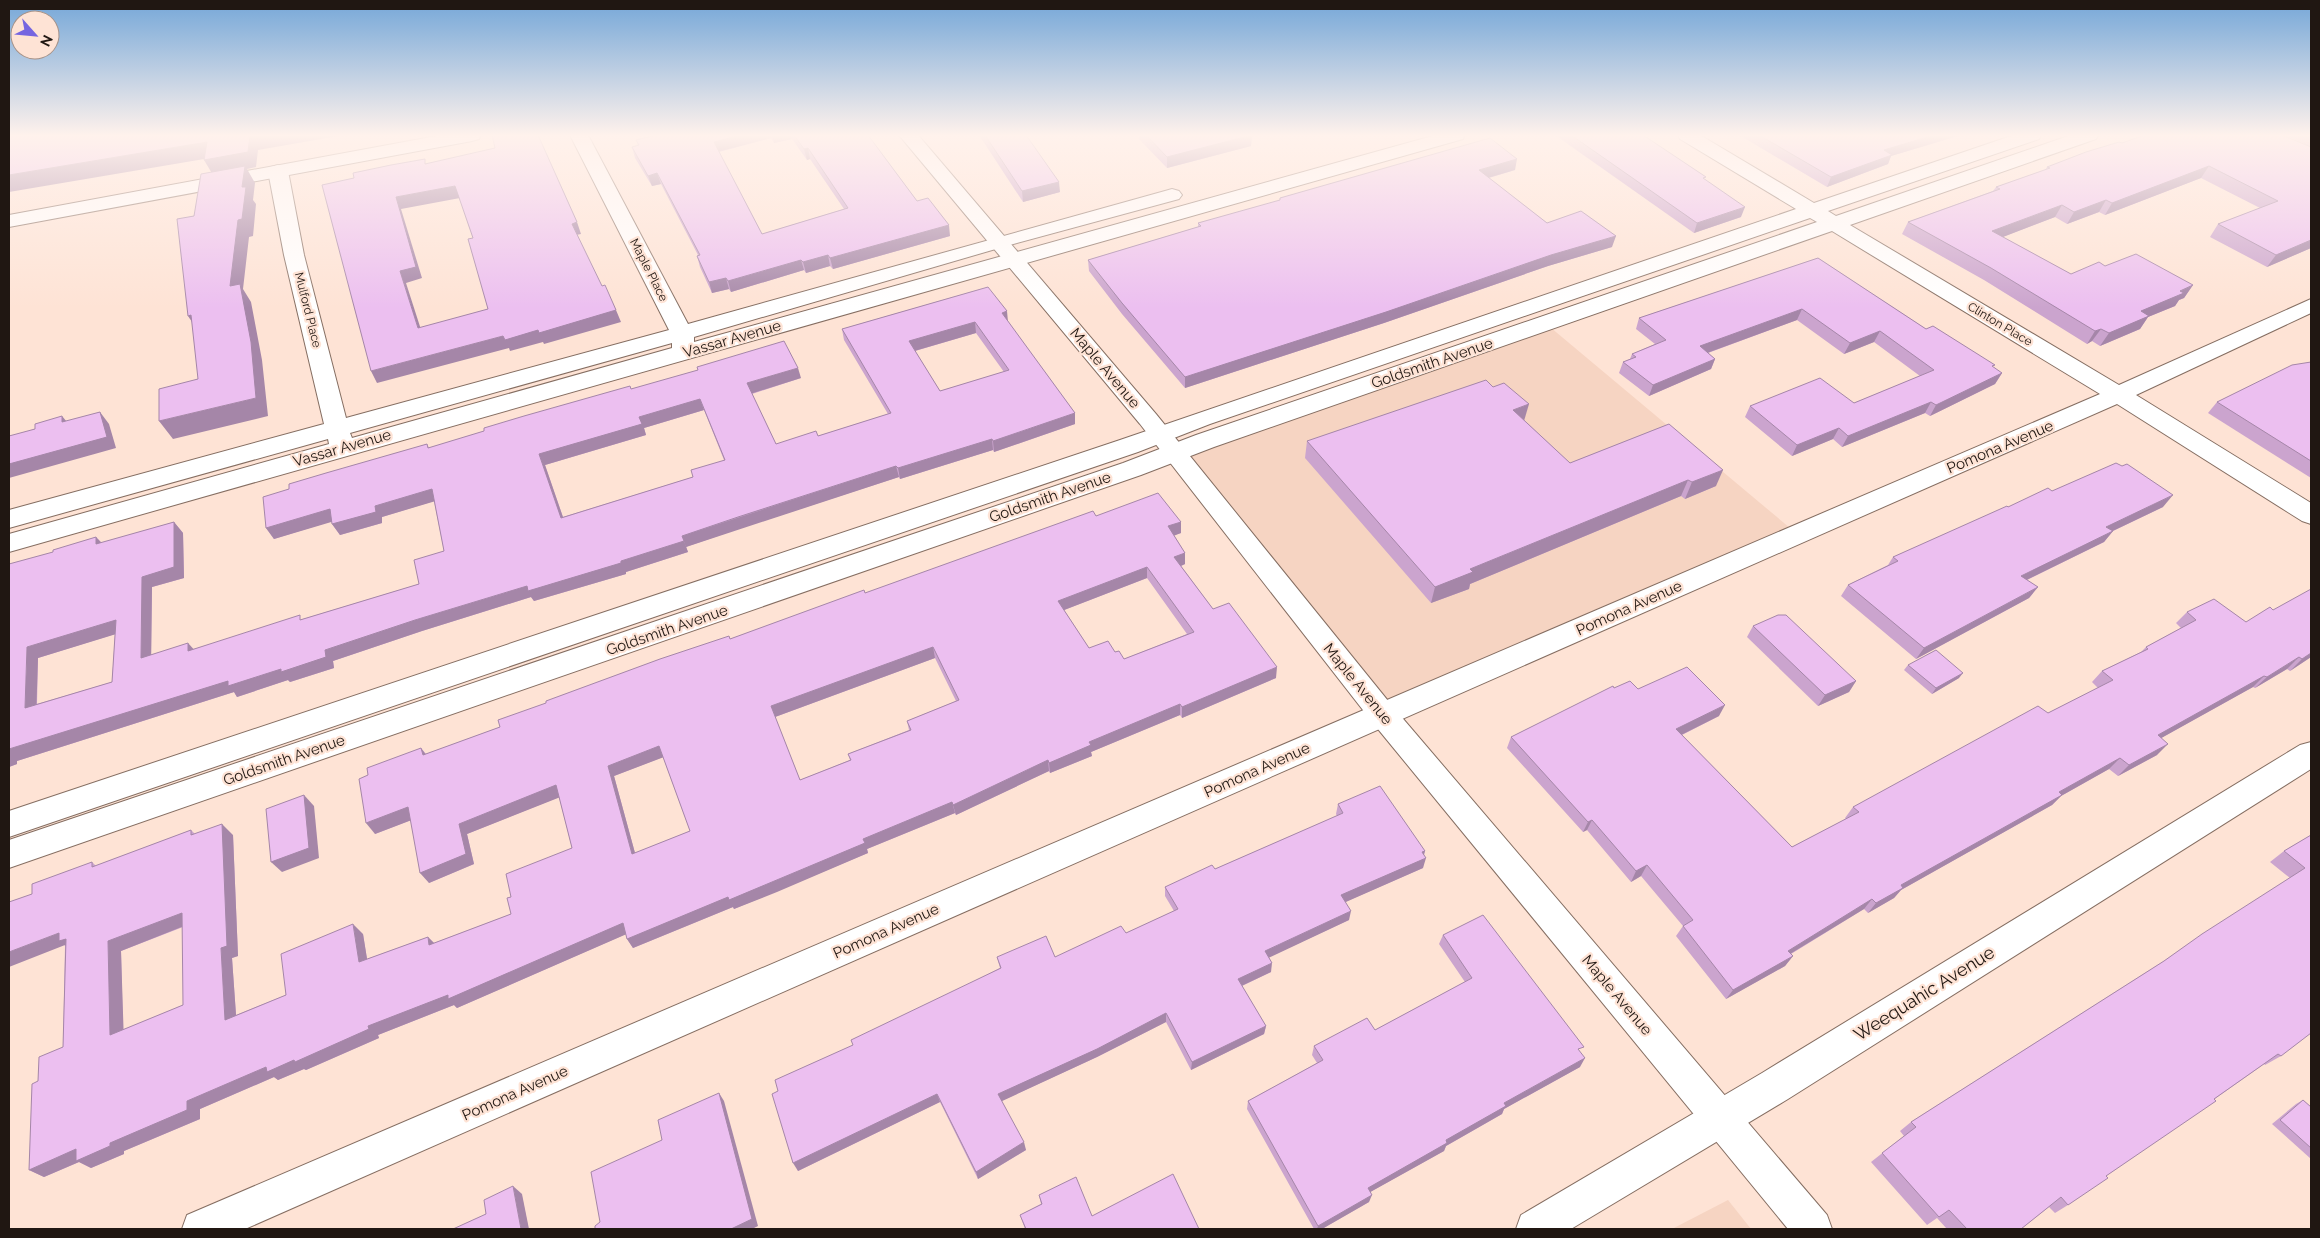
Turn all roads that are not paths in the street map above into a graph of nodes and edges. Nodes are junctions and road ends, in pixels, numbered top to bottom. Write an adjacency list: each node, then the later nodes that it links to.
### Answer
1 (161, 193): 10 (street)
2 (282, 193): 16 (street, Mulford Place)
3 (608, 193): 14 (street, Maple Place)
4 (957, 193): 12 (street, Maple Avenue)
5 (1215, 193): 12 (street, Vassar Avenue)
6 (1782, 193): 9 (street, Clinton Place)
7 (1861, 193): 9 (street, Goldsmith Avenue)
8 (1912, 193): 11 (street, Goldsmith Avenue)
9 (1810, 210): 11 (street, Clinton Place); 17 (street, Goldsmith Avenue)
10 (9, 221)
11 (1833, 224): 15 (street, Clinton Place); 17 (street, Goldsmith Avenue)
12 (1005, 250): 14 (street, Vassar Avenue); 17 (street, Maple Avenue)
13 (2311, 305): 15 (street, Pomona Avenue)
14 (683, 343): 16 (street, Vassar Avenue)
15 (2119, 395): 18 (street, Clinton Place); 21 (street, Pomona Avenue)
16 (340, 438): 19 (street, Vassar Avenue); 20 (street, Vassar Avenue)
17 (1168, 443): 21 (street, Maple Avenue); 23 (street, Goldsmith Avenue)
18 (2311, 515)
19 (9, 519)
20 (9, 543)
21 (1383, 715): 24 (street, Maple Avenue); 25 (street, Pomona Avenue)
22 (2311, 754): 24 (street, Weequahic Avenue)
23 (17, 836)
24 (1720, 1119): 26 (street, Weequahic Avenue); 27 (street, Maple Avenue)
25 (201, 1229)
26 (1535, 1229)
27 (1813, 1229)

